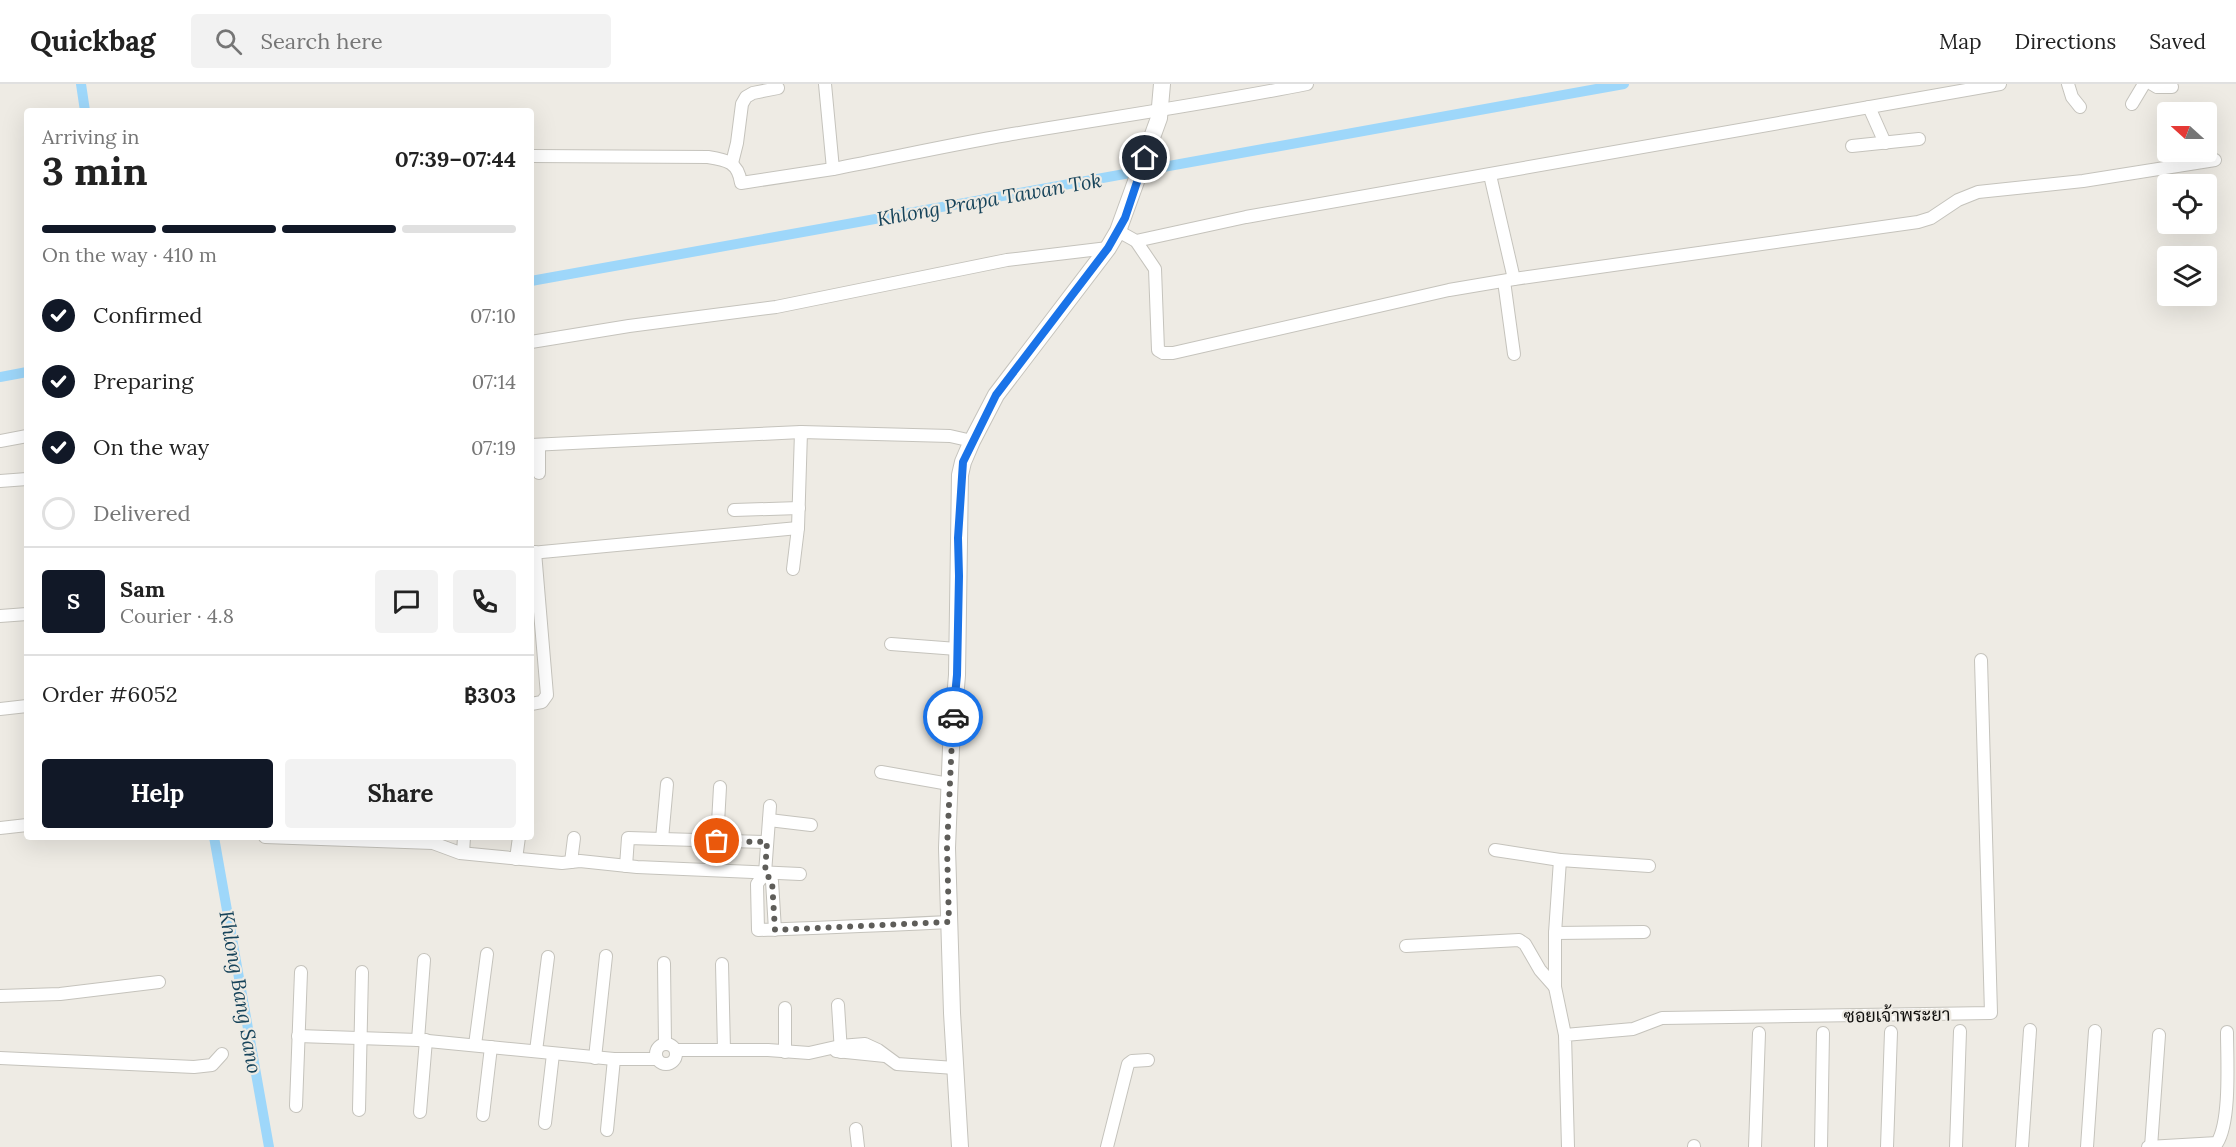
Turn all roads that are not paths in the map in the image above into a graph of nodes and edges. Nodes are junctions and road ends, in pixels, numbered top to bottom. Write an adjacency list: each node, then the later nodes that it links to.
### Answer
1 (825, 84): 20 (street)
2 (1162, 84): 13 (street)
3 (1307, 84): 13 (street)
4 (2000, 84): 11 (street)
5 (2068, 84): 12 (street)
6 (2144, 84): 10 (street)
7 (2152, 84): 8 (street)
8 (2172, 87)
9 (778, 88): 19 (street)
10 (2132, 104)
11 (1869, 107): 15 (street); 21 (street)
12 (2080, 107)
13 (1160, 114): 20 (street); 22 (street)
14 (1919, 140): 15 (street)
15 (1885, 143): 16 (street)
16 (1852, 146)
17 (534, 156): 19 (street)
18 (2202, 162): 25 (street)
19 (732, 163): 20 (street)
20 (833, 169)
21 (1490, 175): 23 (street); 25 (street)
22 (1121, 224): 23 (street); 24 (street)
23 (1136, 241): 25 (street)
24 (1108, 248): 26 (street); 31 (street)
25 (1509, 280): 27 (street)
26 (534, 342)
27 (1514, 354)
28 (801, 432): 31 (street); 32 (street); 36 (street)
29 (24, 437): 30 (street)
30 (0, 441)
31 (972, 441): 46 (street)
32 (535, 445): 33 (street)
33 (539, 473)
34 (24, 478): 35 (street)
35 (0, 481)
36 (799, 508): 37 (street); 38 (street)
37 (735, 510)
38 (798, 528): 39 (street); 40 (street)
39 (534, 552)
40 (794, 569)
41 (534, 572): 42 (street)
42 (536, 613): 48 (street)
43 (24, 614): 44 (street)
44 (0, 616)
45 (891, 644): 46 (street)
46 (957, 649): 53 (street)
47 (1981, 660): 101 (street, ซอยเจ้าพระยา)
48 (534, 703)
49 (24, 706): 50 (street)
50 (0, 709)
51 (881, 772): 53 (street)
52 (667, 784): 61 (street)
53 (949, 784): 76 (street)
54 (720, 787): 65 (street)
55 (770, 806): 56 (street)
56 (769, 820): 58 (street); 66 (street)
57 (24, 825): 59 (street)
58 (811, 825)
59 (0, 828)
60 (574, 838): 71 (street)
61 (662, 839): 65 (street); 72 (street)
62 (349, 840): 68 (street)
63 (464, 840): 68 (street)
64 (519, 840): 69 (street)
65 (717, 841): 66 (street)
66 (767, 842): 74 (street)
67 (1495, 850): 70 (street)
68 (463, 853): 69 (street)
69 (516, 859): 71 (street)
70 (1560, 860): 73 (street); 79 (street)
71 (571, 862): 72 (street)
72 (626, 866): 74 (street)
73 (1649, 866)
74 (765, 873): 75 (street); 77 (street); 77 (street)
75 (800, 874)
76 (949, 922): 77 (street); 120 (street)
77 (775, 930)
78 (1644, 932): 79 (street)
79 (1555, 933): 90 (street)
80 (1406, 946): 90 (street)
81 (487, 954): 106 (street)
82 (548, 957): 111 (street)
83 (606, 957): 116 (street)
84 (424, 960): 105 (street)
85 (664, 963): 108 (street)
86 (722, 964): 110 (street)
87 (301, 972): 103 (street)
88 (362, 972): 104 (street)
89 (159, 982): 91 (street)
90 (1555, 987): 101 (street)
91 (0, 996)
92 (838, 1005): 109 (street)
93 (785, 1008): 112 (street)
94 (2030, 1030): 136 (street)
95 (1960, 1031): 135 (street)
96 (2095, 1031): 137 (street)
97 (1891, 1032): 134 (street)
98 (2227, 1032): 138 (street)
99 (1759, 1033): 132 (street)
100 (1823, 1033): 133 (street)
101 (1564, 1035): 131 (street)
102 (2159, 1035): 138 (street)
103 (298, 1036): 104 (street); 121 (street)
104 (361, 1038): 105 (street); 122 (street)
105 (422, 1040): 106 (street); 123 (street)
106 (475, 1045): 107 (street)
107 (491, 1047): 111 (street); 124 (street)
108 (670, 1047): 110 (street); 118 (street); 118 (street)
109 (838, 1049): 112 (street); 120 (street)
110 (724, 1050): 112 (street)
111 (536, 1051): 114 (street)
112 (785, 1052)
113 (222, 1054): 115 (street)
114 (553, 1054): 116 (street); 125 (street)
115 (0, 1058)
116 (595, 1058): 117 (street)
117 (614, 1059): 118 (street); 127 (street)
118 (657, 1059)
119 (1148, 1060): 130 (street)
120 (955, 1068): 129 (street)
121 (296, 1106)
122 (359, 1110)
123 (420, 1112)
124 (483, 1115)
125 (545, 1123)
126 (856, 1129): 128 (street)
127 (607, 1130)
128 (858, 1147)
129 (960, 1147)
130 (1107, 1147)
131 (1568, 1147)
132 (1755, 1147)
133 (1821, 1147)
134 (1887, 1147)
135 (1956, 1147)
136 (2022, 1147)
137 (2087, 1147)
138 (2150, 1147)

